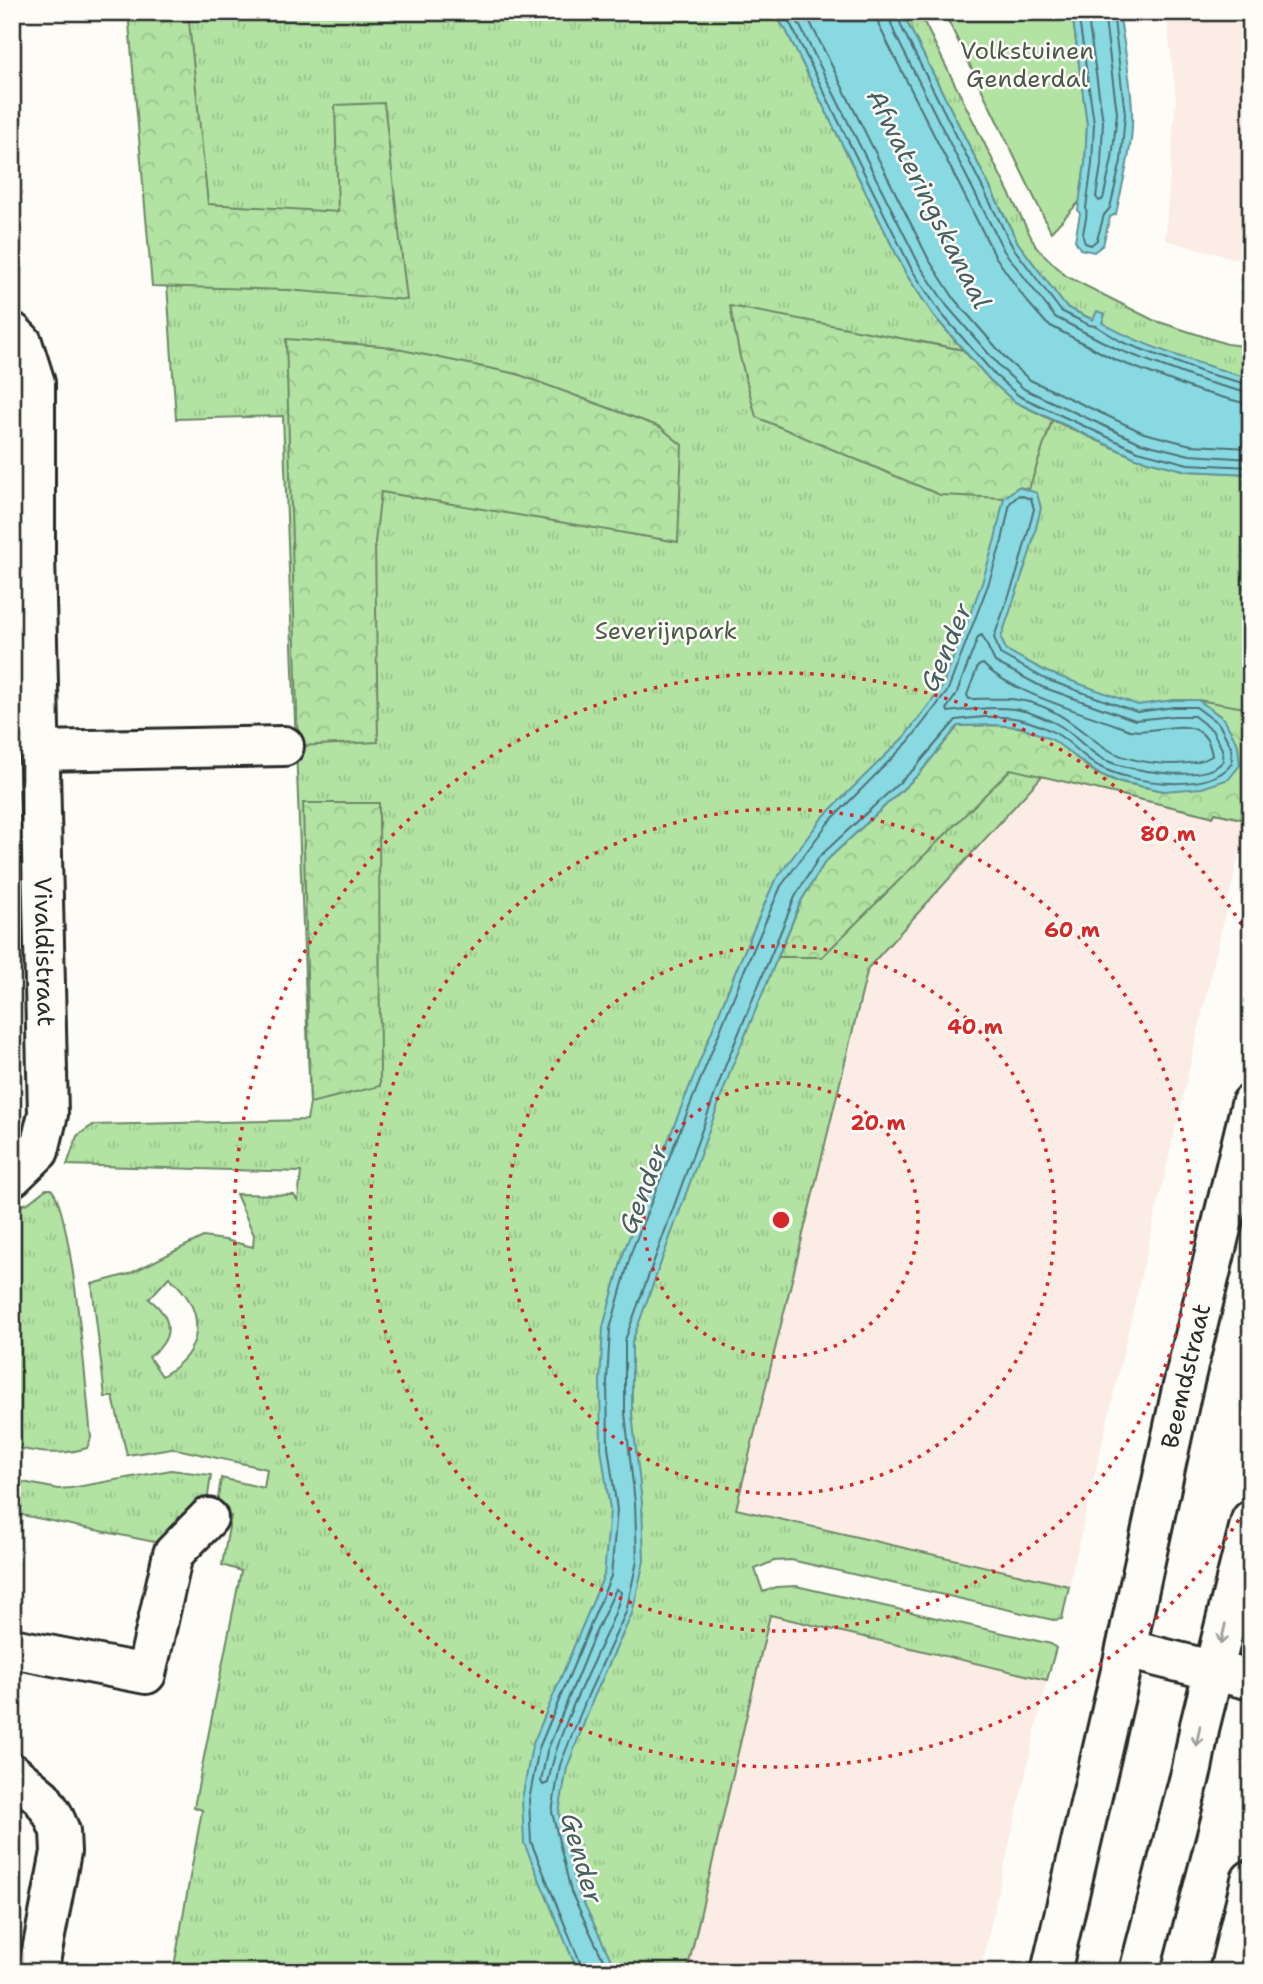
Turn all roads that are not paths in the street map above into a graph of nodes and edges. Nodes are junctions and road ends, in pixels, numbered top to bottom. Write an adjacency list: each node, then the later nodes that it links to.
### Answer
1 (12, 332): 3 (street, Vivaldistraat)
2 (284, 746): 3 (street)
3 (39, 751): 5 (street, Vivaldistraat)
4 (1251, 1104): 8 (street, Beemdstraat)
5 (12, 1177)
6 (208, 1518): 9 (street)
7 (1251, 1520): 10 (street, one-way to 10)
8 (1126, 1649): 10 (street); 15 (street, Beemdstraat)
9 (13, 1651)
10 (1215, 1670): 11 (street); 16 (street, one-way to 16)
11 (1251, 1681)
12 (12, 1773): 14 (street)
13 (1251, 1880): 17 (street)
14 (37, 1972)
15 (1051, 1972)
16 (1139, 1972)
17 (1229, 1972)

